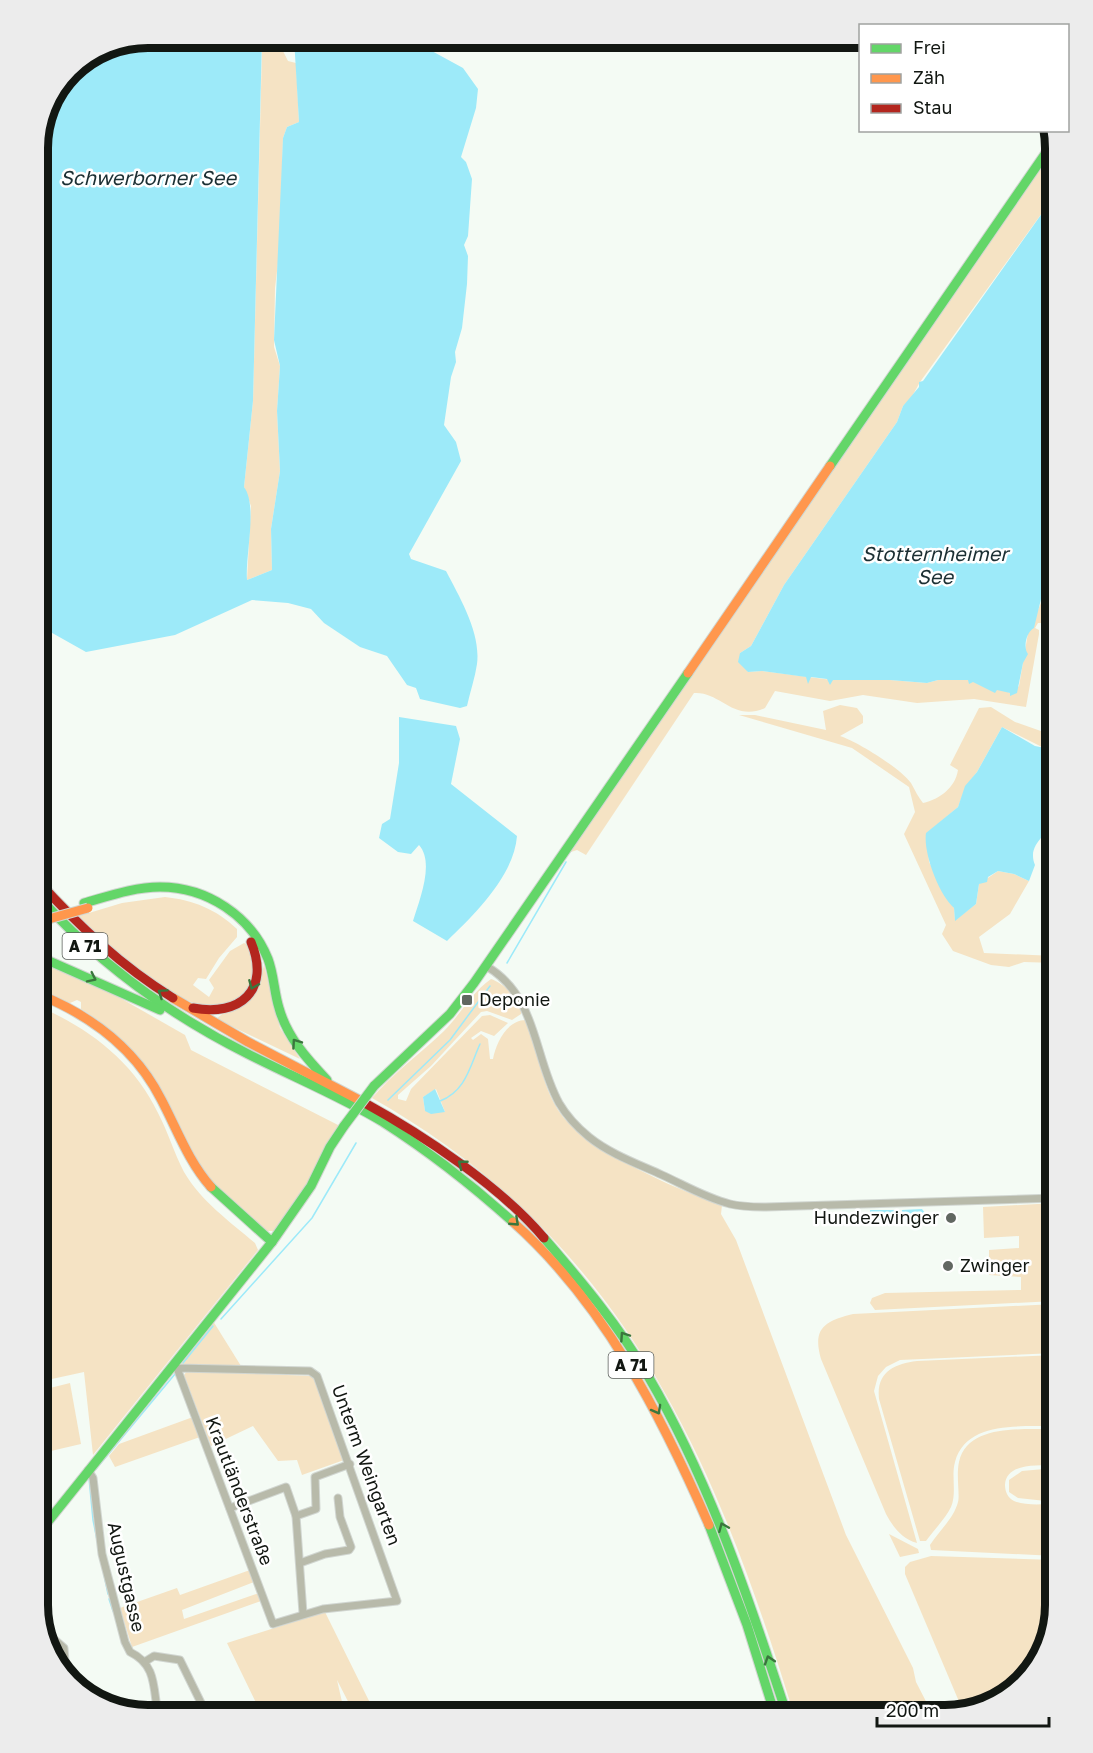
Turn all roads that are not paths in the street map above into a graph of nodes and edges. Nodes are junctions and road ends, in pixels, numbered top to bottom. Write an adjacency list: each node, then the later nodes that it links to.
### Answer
1 (1045, 154): 8 (main road)
2 (48, 892): 10 (main road, A 71, one-way to 2)
3 (86, 906): 5 (main road); 6 (main road, bridge); 10 (main road, one-way to 10); 12 (main road, one-way to 3)
4 (48, 907): 11 (main road, A 71)
5 (48, 914)
6 (48, 919)
7 (48, 960): 11 (main road, one-way to 11)
8 (486, 966): 13 (street); 14 (main road, bridge)
9 (48, 998): 14 (main road)
10 (181, 1006): 12 (main road, A 71)
11 (186, 1020): 29 (main road, A 71, one-way to 29)
12 (335, 1087): 30 (main road, A 71, one-way to 12)
13 (1045, 1198)
14 (272, 1242): 15 (main road)
15 (176, 1366): 16 (street, Unterm Weingarten); 17 (main road); 19 (street, Krautländerstraße)
16 (350, 1464): 20 (street); 23 (street, Unterm Weingarten)
17 (88, 1470): 21 (main road); 26 (street, Augustgasse)
18 (338, 1498): 22 (street)
19 (230, 1508): 20 (street); 23 (street, Krautländerstraße)
20 (296, 1516): 22 (street)
21 (48, 1521)
22 (300, 1563): 23 (street)
23 (303, 1613)
24 (55, 1641): 25 (street)
25 (65, 1661)
26 (146, 1661): 27 (street); 28 (street)
27 (156, 1705)
28 (202, 1705)
29 (772, 1705)
30 (784, 1705)

